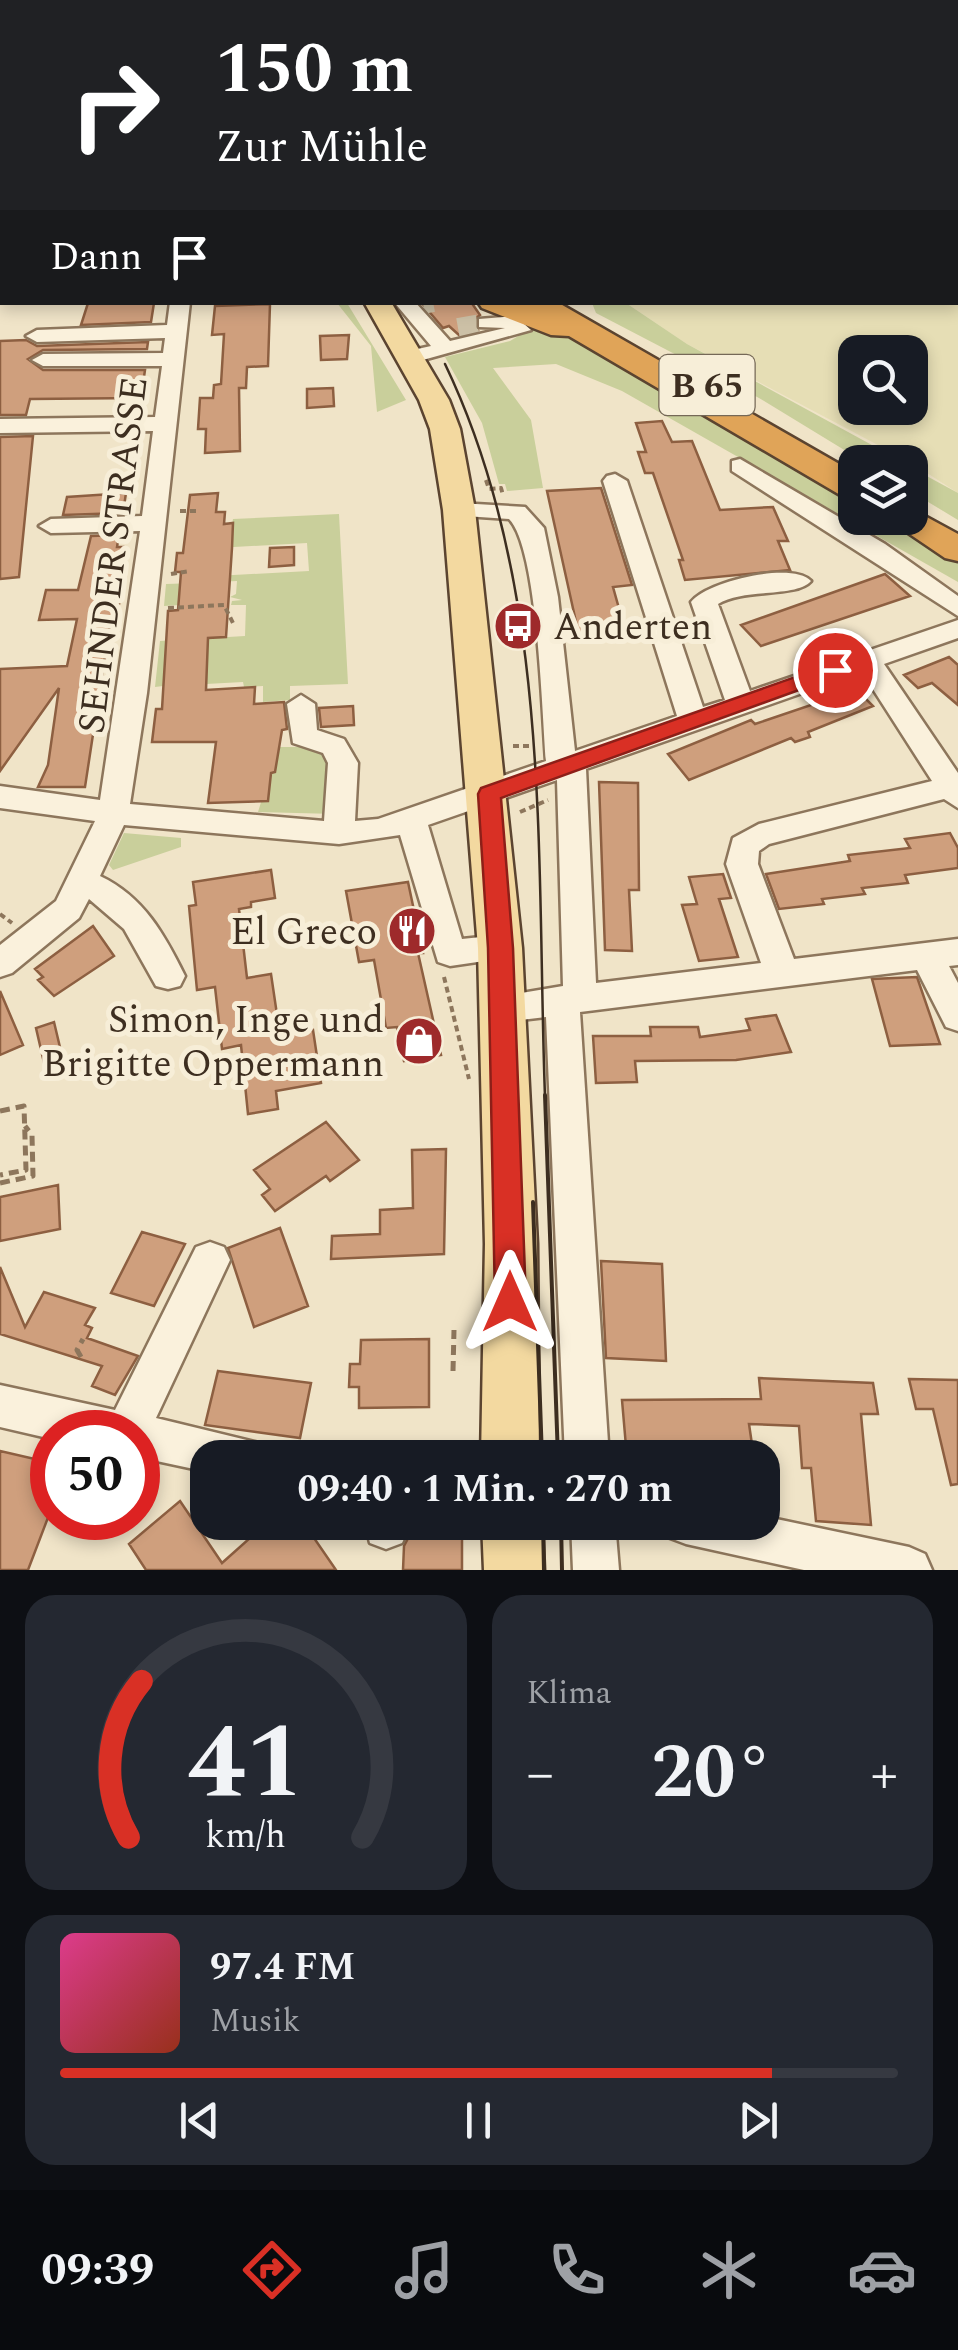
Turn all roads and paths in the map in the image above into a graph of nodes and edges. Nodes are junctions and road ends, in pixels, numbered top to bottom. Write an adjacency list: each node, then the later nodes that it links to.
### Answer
1 (180, 305): 9 (street, SEHNDER STRASSE)
2 (381, 305): 11 (main road)
3 (412, 305): 11 (street)
4 (543, 305): 7 (highway, B 65)
5 (562, 305): 7 (highway, B 65)
6 (490, 313): 7 (highway); 11 (street)
7 (588, 320): 16 (highway, B 65); 18 (highway, B 65)
8 (458, 328): 11 (street)
9 (177, 331): 10 (street); 12 (street, SEHNDER STRASSE)
10 (37, 336)
11 (429, 346): 21 (main road)
12 (174, 359): 13 (street); 14 (street, SEHNDER STRASSE)
13 (43, 360)
14 (166, 424): 15 (street); 23 (street, SEHNDER STRASSE)
15 (0, 426)
16 (838, 460)
17 (740, 466): 29 (street)
18 (838, 477)
19 (486, 480): 21 (path)
20 (616, 480): 36 (street)
21 (474, 499): 38 (street); 40 (main road)
22 (928, 513): 26 (highway)
23 (154, 524): 24 (street); 30 (street, SEHNDER STRASSE)
24 (51, 526)
25 (928, 532): 27 (highway)
26 (958, 532)
27 (958, 550)
28 (798, 581): 34 (street)
29 (958, 608)
30 (143, 609): 31 (path); 42 (street, SEHNDER STRASSE)
31 (234, 625)
32 (958, 629): 33 (street)
33 (867, 659): 34 (street); 39 (street)
34 (740, 702): 36 (street)
35 (301, 704): 44 (street)
36 (692, 719): 38 (street)
37 (508, 746): 38 (path)
38 (559, 760): 40 (street); 52 (street)
39 (954, 792): 50 (street)
40 (489, 794): 43 (street); 46 (main road)
41 (0, 797): 42 (street)
42 (114, 816): 44 (street); 45 (street, SEHNDER STRASSE)
43 (412, 821): 44 (street); 47 (street)
44 (339, 833)
45 (84, 882): 49 (street, SEHNDER STRASSE); 51 (street)
46 (500, 948): 47 (street); 53 (main road)
47 (450, 953): 55 (path)
48 (942, 954): 50 (street); 54 (street)
49 (0, 964)
50 (782, 973): 52 (street)
51 (168, 976)
52 (571, 999): 53 (street); 71 (street)
53 (503, 1008): 70 (main road)
54 (958, 1017)
55 (474, 1087)
56 (0, 1111): 57 (path)
57 (25, 1126): 58 (path); 61 (path)
58 (25, 1140): 59 (path); 60 (path)
59 (14, 1143)
60 (0, 1175)
61 (0, 1183)
62 (210, 1260): 68 (street)
63 (454, 1330): 66 (path)
64 (82, 1339): 65 (path)
65 (81, 1357)
66 (454, 1371)
67 (0, 1406): 69 (street)
68 (134, 1410)
69 (30, 1412)
70 (510, 1440)
71 (587, 1440)
72 (160, 1441): 73 (street)
73 (190, 1447)
74 (513, 1540): 78 (main road)
75 (594, 1540): 79 (street)
76 (759, 1540): 77 (street)
77 (857, 1564): 80 (street)
78 (514, 1570)
79 (596, 1570)
80 (909, 1570)

